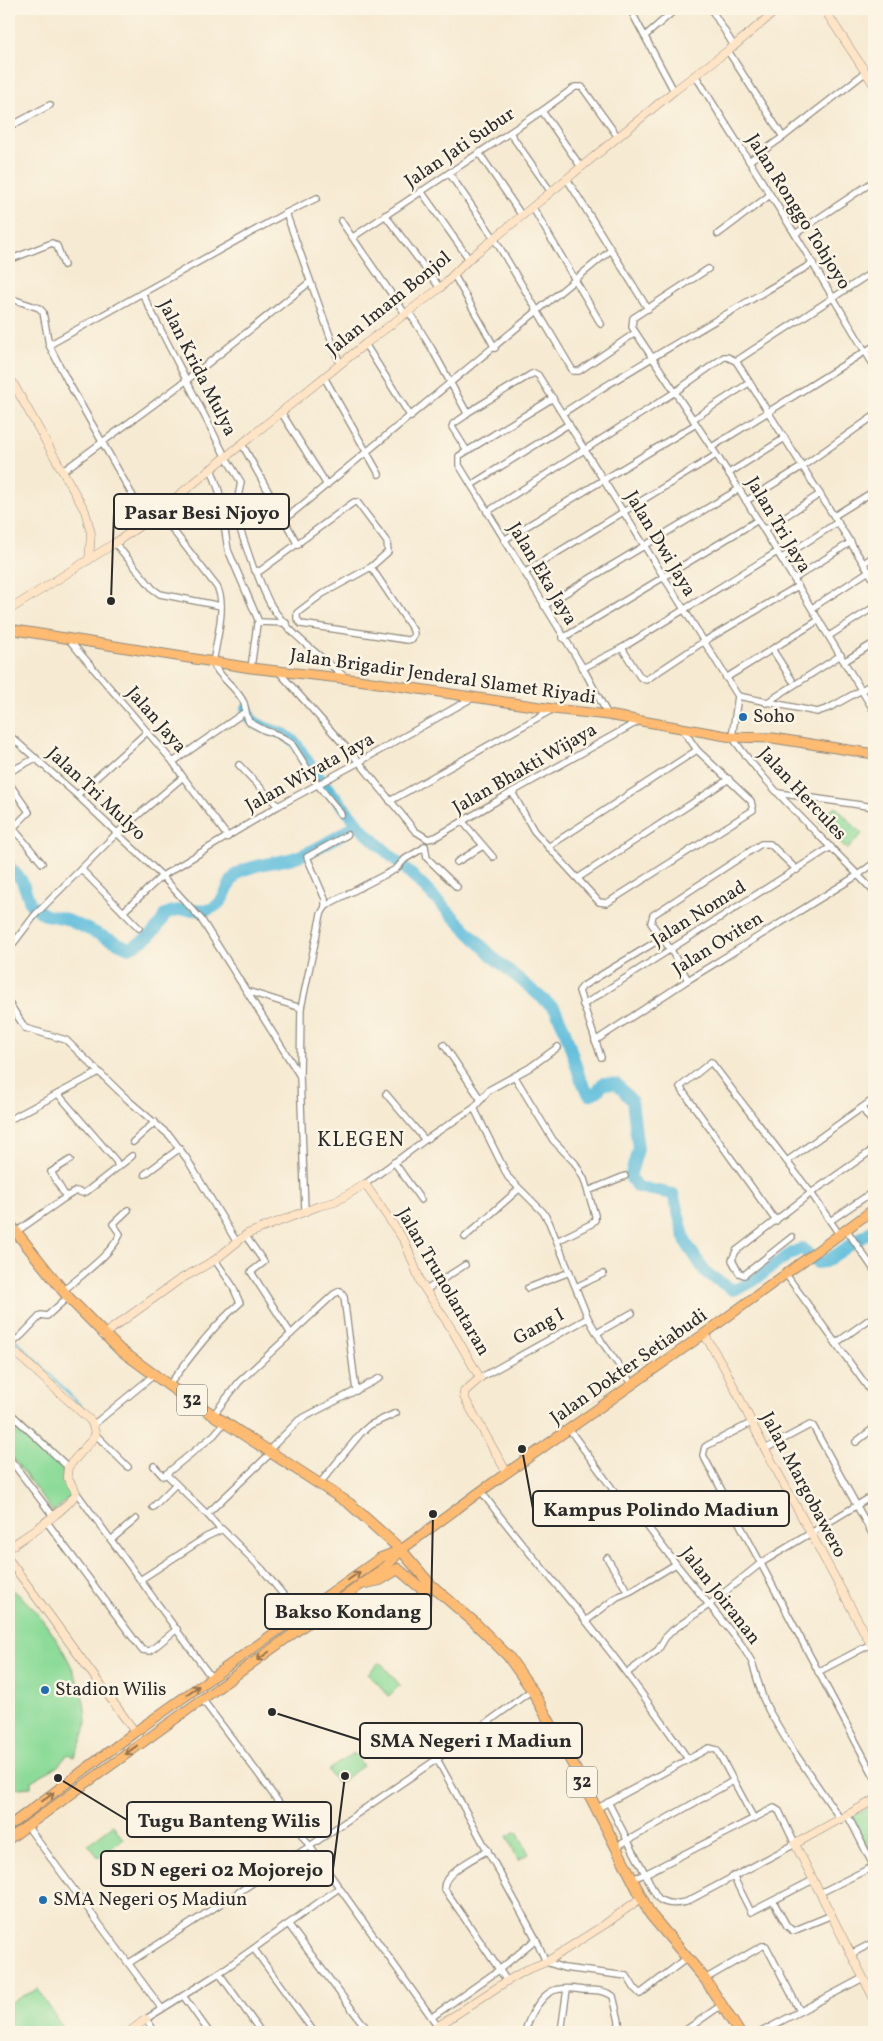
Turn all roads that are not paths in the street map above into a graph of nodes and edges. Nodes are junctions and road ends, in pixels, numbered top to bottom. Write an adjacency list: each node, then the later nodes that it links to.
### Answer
1 (630, 9): 6 (street)
2 (675, 9): 6 (street)
3 (711, 9): 7 (street)
4 (778, 9): 7 (street, Jalan Imam Bonjol)
5 (824, 9): 8 (street)
6 (645, 36): 11 (street)
7 (731, 49): 9 (street, Jalan Imam Bonjol); 17 (street)
8 (866, 72): 10 (street); 17 (street)
9 (695, 75): 11 (street, Jalan Imam Bonjol); 19 (street, Jalan Ronggo Tohjoyo)
10 (874, 85)
11 (674, 91): 16 (street, Jalan Imam Bonjol)
12 (50, 105): 14 (street)
13 (542, 111): 15 (street, Jalan Jati Subur); 16 (street, Jalan Jati Subur); 20 (street)
14 (9, 127)
15 (510, 133): 18 (street, Jalan Jati Subur); 25 (street)
16 (618, 137): 20 (street, Jalan Imam Bonjol)
17 (783, 137): 19 (street)
18 (479, 153): 21 (street, Jalan Jati Subur); 31 (street)
19 (749, 161): 26 (street, Jalan Ronggo Tohjoyo)
20 (581, 167): 22 (street, Jalan Imam Bonjol)
21 (449, 173): 24 (street, Jalan Jati Subur); 36 (street)
22 (567, 179): 25 (street, Jalan Imam Bonjol); 37 (street)
23 (874, 181): 34 (street)
24 (421, 191): 30 (street, Jalan Jati Subur); 38 (street)
25 (551, 192): 28 (street, Jalan Imam Bonjol)
26 (770, 195): 33 (street); 34 (street, Jalan Ronggo Tohjoyo)
27 (316, 198): 29 (street)
28 (533, 208): 31 (street, Jalan Imam Bonjol); 45 (street)
29 (286, 213): 46 (street); 48 (street)
30 (386, 215): 35 (street, Jalan Jati Subur); 47 (street)
31 (522, 216): 36 (street, Jalan Imam Bonjol)
32 (341, 221): 35 (street)
33 (718, 234)
34 (796, 234): 40 (street, Jalan Ronggo Tohjoyo)
35 (353, 237): 53 (street)
36 (494, 238): 38 (street, Jalan Imam Bonjol); 52 (street)
37 (611, 250): 45 (street); 51 (street)
38 (469, 259): 44 (street, Jalan Imam Bonjol)
39 (9, 260): 41 (street)
40 (813, 263): 50 (street, Jalan Ronggo Tohjoyo); 61 (street)
41 (64, 265)
42 (708, 269): 51 (street)
43 (874, 271): 50 (street)
44 (454, 275): 47 (street, Jalan Imam Bonjol); 59 (street)
45 (576, 280): 52 (street); 54 (street)
46 (310, 282): 63 (street); 67 (street)
47 (440, 288): 53 (street, Jalan Imam Bonjol)
48 (142, 293): 57 (street); 67 (street, Jalan Krida Mulya)
49 (9, 298): 57 (street)
50 (834, 298): 60 (street, Jalan Ronggo Tohjoyo); 62 (street)
51 (648, 309): 55 (street)
52 (539, 311): 55 (street); 59 (street)
53 (407, 314): 56 (street, Jalan Imam Bonjol); 68 (street)
54 (601, 324)
55 (636, 333): 61 (street, Jalan Tri Jaya)
56 (365, 344): 63 (street, Jalan Imam Bonjol); 77 (street)
57 (49, 345): 81 (street)
58 (874, 346): 60 (street)
59 (494, 348): 68 (street)
60 (866, 352): 64 (street, Jalan Ronggo Tohjoyo); 75 (street)
61 (653, 358): 70 (street, Jalan Tri Jaya); 74 (street)
62 (736, 361): 69 (street); 70 (street)
63 (340, 364): 66 (street, Jalan Imam Bonjol)
64 (874, 366)
65 (9, 376): 91 (street)
66 (324, 378): 72 (street, Jalan Imam Bonjol); 86 (street)
67 (187, 380): 81 (street); 88 (street, Jalan Krida Mulya)
68 (450, 383): 73 (street); 77 (street)
69 (749, 383): 75 (street); 78 (street)
70 (675, 392): 78 (street, Jalan Tri Jaya); 85 (street)
71 (553, 398): 73 (street, Jalan Dwi Jaya); 74 (street, Jalan Dwi Jaya); 84 (street)
72 (281, 412): 82 (street, Jalan Imam Bonjol); 95 (street)
73 (467, 413): 84 (street)
74 (563, 413): 79 (street, Jalan Dwi Jaya)
75 (768, 413): 80 (street); 83 (street)
76 (874, 416): 89 (street)
77 (411, 417): 86 (street)
78 (695, 421): 83 (street, Jalan Tri Jaya); 94 (street)
79 (569, 424): 85 (street, Jalan Dwi Jaya); 96 (street)
80 (785, 438): 89 (street); 92 (street)
81 (102, 442): 91 (street); 107 (street)
82 (242, 444): 88 (street, Jalan Imam Bonjol); 105 (street)
83 (712, 447): 87 (street, Jalan Tri Jaya)
84 (467, 450): 96 (street, Jalan Eka Jaya)
85 (586, 450): 94 (street, Jalan Dwi Jaya); 102 (street)
86 (367, 453): 93 (street); 95 (street)
87 (716, 454): 92 (street, Jalan Tri Jaya); 103 (street)
88 (225, 456): 90 (street, Jalan Imam Bonjol); 121 (street, Jalan Krida Mulya)
89 (803, 466): 99 (street); 100 (street)
90 (211, 468): 101 (street, Jalan Imam Bonjol); 135 (street)
91 (63, 471): 118 (street)
92 (729, 473): 97 (street, Jalan Tri Jaya)
93 (379, 474)
94 (604, 481): 103 (street, Jalan Dwi Jaya); 110 (street)
95 (327, 485): 105 (street)
96 (471, 485): 102 (street, Jalan Eka Jaya)
97 (739, 489): 100 (street, Jalan Tri Jaya); 114 (street)
98 (874, 491): 104 (street)
99 (820, 494): 104 (street); 109 (street)
100 (746, 501): 106 (street, Jalan Tri Jaya)
101 (158, 511): 107 (street, Jalan Imam Bonjol); 128 (street)
102 (487, 512): 110 (street, Jalan Eka Jaya)
103 (624, 513): 114 (street, Jalan Dwi Jaya); 123 (street)
104 (834, 516): 108 (street)
105 (284, 520): 113 (street)
106 (758, 520): 109 (street, Jalan Tri Jaya); 124 (street)
107 (147, 521): 112 (street, Jalan Imam Bonjol)
108 (838, 522): 111 (street); 117 (street)
109 (764, 530): 115 (street, Jalan Tri Jaya)
110 (504, 540): 123 (street, Jalan Eka Jaya)
111 (851, 542): 119 (street); 125 (street)
112 (115, 544): 118 (street, Jalan Imam Bonjol); 128 (street)
113 (298, 545): 120 (street); 121 (street)
114 (644, 548): 124 (street, Jalan Dwi Jaya); 129 (street)
115 (778, 552): 117 (street, Jalan Tri Jaya); 133 (street)
116 (874, 556): 119 (street)
117 (782, 558): 125 (street, Jalan Tri Jaya)
118 (89, 560): 132 (street, Jalan Imam Bonjol)
119 (864, 563): 122 (street)
120 (371, 567): 120 (street)
121 (256, 571): 136 (street, Jalan Krida Mulya)
122 (868, 571): 126 (street); 131 (street)
123 (524, 573): 129 (street, Jalan Eka Jaya)
124 (662, 576): 133 (street, Jalan Dwi Jaya); 139 (street)
125 (794, 579): 127 (street, Jalan Tri Jaya)
126 (874, 580)
127 (798, 586): 131 (street, Jalan Tri Jaya); 141 (street)
128 (221, 606): 147 (street)
129 (544, 606): 139 (street, Jalan Eka Jaya)
130 (874, 607): 138 (street)
131 (812, 608): 134 (street, Jalan Tri Jaya)
132 (9, 610)
133 (683, 610): 141 (street, Jalan Dwi Jaya); 143 (street)
134 (819, 620): 138 (street, Jalan Tri Jaya); 144 (street)
135 (259, 622): 136 (street); 148 (street)
136 (286, 623): 152 (street, Jalan Krida Mulya)
137 (9, 630): 140 (main road, Jalan Brigadir Jenderal Slamet Riyadi)
138 (830, 636): 145 (street, Jalan Tri Jaya)
139 (563, 638): 149 (street, Jalan Eka Jaya)
140 (69, 640): 147 (main road, Jalan Brigadir Jenderal Slamet Riyadi); 165 (street, Jalan Jaya)
141 (703, 642): 143 (street); 151 (street, Jalan Dwi Jaya)
142 (874, 642): 146 (street)
143 (622, 648): 149 (street)
144 (772, 649): 151 (street); 153 (street)
145 (841, 654): 146 (street, Jalan Tri Jaya); 158 (street)
146 (846, 661): 155 (street, Jalan Tri Jaya)
147 (213, 662): 148 (main road, Jalan Brigadir Jenderal Slamet Riyadi); 161 (street)
148 (251, 668): 150 (main road, Jalan Brigadir Jenderal Slamet Riyadi)
149 (583, 668): 162 (street, Jalan Eka Jaya)
150 (279, 671): 152 (main road, Jalan Brigadir Jenderal Slamet Riyadi); 172 (street)
151 (726, 678): 156 (street, Jalan Dwi Jaya)
152 (347, 679): 157 (main road, Jalan Brigadir Jenderal Slamet Riyadi)
153 (792, 680)
154 (874, 683): 155 (street)
155 (862, 690): 158 (street); 160 (street, Jalan Tri Jaya)
156 (738, 696): 158 (street); 167 (street)
157 (474, 697): 159 (main road, Jalan Brigadir Jenderal Slamet Riyadi); 172 (street, Jalan Wiyata Jaya)
158 (766, 703)
159 (553, 709): 162 (main road, Jalan Brigadir Jenderal Slamet Riyadi); 183 (street)
160 (874, 710)
161 (245, 712): 171 (street); 178 (street)
162 (608, 715): 163 (main road, Jalan Brigadir Jenderal Slamet Riyadi)
163 (639, 721): 164 (main road, Jalan Brigadir Jenderal Slamet Riyadi); 179 (street, Jalan Bhakti Wijaya)
164 (682, 727): 167 (main road, Jalan Brigadir Jenderal Slamet Riyadi); 168 (street)
165 (147, 732): 171 (street, Jalan Jaya); 182 (street)
166 (9, 735): 170 (street, Jalan Tri Mulyo)
167 (732, 737): 169 (main road, Jalan Brigadir Jenderal Slamet Riyadi); 180 (street, Jalan Hercules)
168 (697, 750): 176 (street); 195 (street)
169 (874, 754)
170 (36, 758): 174 (street); 182 (street, Jalan Tri Mulyo)
171 (173, 762): 175 (street, Jalan Jaya)
172 (359, 762): 178 (street, Jalan Wiyata Jaya); 183 (street)
173 (239, 765): 184 (street)
174 (9, 772)
175 (183, 777): 189 (street, Jalan Jaya); 191 (street)
176 (728, 779): 205 (street); 205 (street)
177 (9, 783): 200 (street)
178 (318, 784): 184 (street, Jalan Wiyata Jaya); 187 (street)
179 (512, 792): 188 (street, Jalan Bhakti Wijaya); 195 (street)
180 (778, 793): 181 (street); 186 (street, Jalan Hercules)
181 (789, 794): 185 (street); 186 (street)
182 (77, 795): 189 (street, Jalan Tri Mulyo)
183 (390, 801): 192 (street)
184 (278, 806): 191 (street, Jalan Wiyata Jaya)
185 (874, 807)
186 (792, 808): 196 (street, Jalan Hercules)
187 (341, 814)
188 (463, 822): 192 (street, Jalan Bhakti Wijaya); 193 (street)
189 (117, 833): 201 (street, Jalan Jaya); 204 (street, Jalan Tri Mulyo)
190 (346, 835): 208 (street)
191 (228, 837): 204 (street, Jalan Wiyata Jaya)
192 (424, 838): 194 (street)
193 (484, 846): 197 (street); 198 (street)
194 (425, 847): 206 (street); 208 (street)
195 (548, 847): 205 (street)
196 (831, 847): 202 (street, Jalan Nomad); 203 (street, Jalan Hercules)
197 (493, 857)
198 (457, 862)
199 (874, 863): 203 (street, Jalan Oviten)
200 (42, 864)
201 (81, 869): 209 (street); 212 (street, Jalan Jaya)
202 (797, 870): 211 (street); 213 (street, Jalan Nomad)
203 (858, 875): 207 (street, Jalan Hercules); 214 (street, Jalan Oviten)
204 (162, 876): 209 (street, Jalan Wiyata Jaya); 215 (street, Jalan Tri Mulyo)
205 (578, 878)
206 (457, 886)
207 (874, 892)
208 (325, 907): 218 (street)
209 (123, 912): 210 (street)
210 (139, 928)
211 (662, 938): 213 (street); 217 (street)
212 (9, 949)
213 (671, 950): 214 (street); 217 (street, Jalan Nomad)
214 (688, 980): 219 (street, Jalan Oviten)
215 (247, 991): 218 (street); 224 (street, Jalan Tri Mulyo)
216 (9, 1003): 223 (street)
217 (583, 1005): 219 (street)
218 (301, 1008): 224 (street)
219 (595, 1041): 222 (street)
220 (444, 1046): 229 (street)
221 (558, 1047): 225 (street)
222 (601, 1057)
223 (99, 1072): 226 (street); 233 (street)
224 (300, 1076): 255 (street)
225 (515, 1077): 229 (street); 248 (street)
226 (58, 1094): 232 (street); 243 (street)
227 (386, 1094): 235 (street)
228 (874, 1099): 231 (street)
229 (481, 1100): 230 (street)
230 (474, 1108): 235 (street); 247 (street)
231 (862, 1108): 234 (street); 242 (street)
232 (9, 1120)
233 (155, 1122): 236 (street); 237 (street)
234 (874, 1125)
235 (425, 1140): 241 (street)
236 (133, 1142)
237 (180, 1148): 244 (street); 264 (street)
238 (874, 1149): 250 (street)
239 (132, 1156): 243 (street)
240 (70, 1160): 251 (street)
241 (394, 1162): 246 (street); 252 (street)
242 (787, 1162): 250 (street); 257 (street)
243 (118, 1167): 251 (street)
244 (145, 1174)
245 (624, 1176): 248 (street)
246 (365, 1184): 255 (street); 274 (street, Jalan Trunolantaran)
247 (519, 1189): 262 (street); 265 (street)
248 (588, 1191): 265 (street)
249 (874, 1191): 256 (street)
250 (811, 1193): 256 (street); 257 (street)
251 (66, 1197): 259 (street)
252 (421, 1200)
253 (874, 1208): 260 (main road, Jalan Dokter Setiabudi)
254 (128, 1210): 275 (street)
255 (305, 1212): 261 (street)
256 (830, 1221): 260 (street)
257 (776, 1222): 263 (street)
258 (9, 1223): 259 (highway, 32)
259 (16, 1232): 275 (highway, 32)
260 (842, 1232): 268 (street); 270 (main road, Jalan Dokter Setiabudi)
261 (245, 1235): 264 (street); 281 (street)
262 (465, 1237)
263 (792, 1238)
264 (236, 1241): 266 (street)
265 (557, 1241): 269 (street)
266 (214, 1260): 280 (street); 289 (street)
267 (465, 1265): 274 (street)
268 (874, 1270)
269 (570, 1272): 272 (street); 273 (street)
270 (785, 1273): 282 (main road, Jalan Dokter Setiabudi); 283 (street)
271 (603, 1274): 272 (street)
272 (576, 1287): 278 (street)
273 (528, 1288)
274 (426, 1290): 287 (street, Jalan Trunolantaran)
275 (66, 1294): 280 (highway, 32); 284 (street)
276 (632, 1313): 279 (street)
277 (874, 1316): 283 (street)
278 (588, 1318): 279 (street); 287 (street, Gang I)
279 (597, 1333): 288 (street)
280 (103, 1334): 285 (highway, 32)
281 (291, 1334): 290 (street); 294 (street)
282 (704, 1334): 288 (main road, Jalan Dokter Setiabudi); 296 (street, Jalan Margobawero)
283 (836, 1343): 291 (street)
284 (9, 1347): 297 (street)
285 (154, 1375): 289 (highway, 32); 297 (street)
286 (380, 1378): 290 (street)
287 (480, 1378): 308 (street, Jalan Trunolantaran)
288 (633, 1384): 299 (main road, Jalan Dokter Setiabudi)
289 (169, 1385): 294 (highway, 32)
290 (356, 1391): 303 (street)
291 (874, 1396)
292 (9, 1412): 306 (street)
293 (396, 1412): 310 (street)
294 (214, 1414): 295 (highway, 32)
295 (225, 1422): 303 (highway, 32); 309 (street)
296 (751, 1423): 302 (street, Jalan Margobawero); 328 (street)
297 (94, 1425): 300 (street)
298 (874, 1428): 301 (street)
299 (569, 1429): 308 (main road, Jalan Dokter Setiabudi); 329 (street, Jalan Joiranan)
300 (96, 1435): 306 (street); 307 (street)
301 (856, 1442)
302 (765, 1449): 315 (street); 321 (street, Jalan Margobawero)
303 (271, 1451): 310 (highway, 32); 317 (street)
304 (9, 1458): 318 (street)
305 (154, 1466): 309 (street)
306 (68, 1467): 313 (street)
307 (128, 1467)
308 (507, 1473): 312 (main road, Jalan Dokter Setiabudi)
309 (166, 1474): 311 (street)
310 (320, 1483): 325 (highway, 32)
311 (176, 1484): 316 (street); 317 (street)
312 (481, 1491): 325 (main road, Jalan Dokter Setiabudi); 336 (street)
313 (76, 1492): 318 (street); 323 (street)
314 (874, 1495): 315 (street)
315 (857, 1505): 321 (street); 322 (street)
316 (153, 1507)
317 (207, 1514): 320 (street)
318 (50, 1519): 324 (street); 337 (street)
319 (136, 1520): 323 (street)
320 (222, 1529): 330 (street); 335 (street)
321 (811, 1533): 328 (street); 340 (street, Jalan Margobawero)
322 (874, 1537)
323 (112, 1540): 330 (street)
324 (9, 1548)
325 (401, 1550): 331 (main road); 332 (highway, 32); 335 (main road, one-way to 325)
326 (607, 1558): 333 (street)
327 (9, 1560): 348 (street)
328 (761, 1563): 334 (street); 343 (street)
329 (676, 1564): 333 (street); 334 (street, Jalan Joiranan)
330 (140, 1580): 337 (street)
331 (361, 1584): 332 (highway); 341 (main road)
332 (431, 1585): 346 (highway, 32)
333 (628, 1592): 336 (street)
334 (710, 1604): 344 (street); 356 (street, Jalan Joiranan)
335 (300, 1615): 338 (main road)
336 (586, 1621): 344 (street)
337 (177, 1629): 345 (street)
338 (279, 1630): 341 (main road); 345 (main road)
339 (874, 1632): 340 (street)
340 (866, 1636): 342 (street, Jalan Margobawero)
341 (284, 1641): 347 (main road, one-way to 347)
342 (873, 1647): 343 (street)
343 (818, 1672): 351 (street)
344 (627, 1673): 350 (street)
345 (211, 1677): 348 (main road, one-way to 345)
346 (532, 1690): 349 (street); 355 (highway, 32)
347 (202, 1699): 359 (main road, one-way to 359); 363 (street)
348 (135, 1732): 358 (main road, one-way to 348)
349 (437, 1759): 363 (street); 365 (street)
350 (688, 1759): 352 (street); 354 (street)
351 (874, 1776)
352 (733, 1781): 357 (street); 361 (street)
353 (874, 1800): 356 (street)
354 (608, 1802): 355 (street); 361 (street)
355 (596, 1809): 364 (highway, 32)
356 (844, 1818): 362 (street); 366 (street, Jalan Joiranan)
357 (754, 1820): 362 (street); 367 (street)
358 (9, 1826)
359 (27, 1826): 360 (main road); 383 (street)
360 (9, 1839)
361 (628, 1841): 364 (street); 367 (street)
362 (795, 1844): 368 (street); 370 (street)
363 (310, 1846): 371 (street); 383 (street)
364 (616, 1847): 369 (highway, 32)
365 (488, 1850): 377 (street); 384 (street)
366 (874, 1867): 372 (street)
367 (645, 1874): 368 (street); 369 (street)
368 (733, 1876): 374 (street)
369 (632, 1879): 373 (highway, 32)
370 (813, 1880): 372 (street); 374 (street)
371 (339, 1888): 376 (street); 395 (street)
372 (820, 1893): 375 (street)
373 (641, 1898): 381 (highway, 32); 382 (street)
374 (773, 1901): 375 (street)
375 (832, 1916): 380 (street)
376 (289, 1924): 379 (street); 403 (street)
377 (536, 1939): 382 (street); 384 (street)
378 (874, 1942): 380 (street)
379 (254, 1949): 385 (street); 402 (street)
380 (852, 1957): 386 (street)
381 (687, 1958): 382 (street); 387 (highway, 32)
382 (546, 1962): 388 (street)
383 (129, 1963): 393 (street)
384 (499, 1970): 388 (street); 395 (street)
385 (219, 1973): 390 (street); 401 (street)
386 (863, 1978): 391 (street); 394 (street)
387 (706, 1979): 392 (highway, 32); 394 (street)
388 (507, 1981): 397 (street)
389 (567, 1989): 405 (street); 406 (street); 407 (street)
390 (184, 1997): 393 (street); 400 (street)
391 (874, 1999)
392 (723, 2004): 408 (street); 409 (highway, 32)
393 (162, 2009): 396 (street)
394 (800, 2011): 410 (street)
395 (432, 2017): 397 (street)
396 (146, 2019): 398 (street); 399 (street)
397 (440, 2029): 404 (street)
398 (129, 2032)
399 (155, 2032)
400 (209, 2032)
401 (261, 2032)
402 (314, 2032)
403 (369, 2032)
404 (428, 2032)
405 (525, 2032)
406 (561, 2032)
407 (619, 2032)
408 (684, 2032)
409 (739, 2032)
410 (761, 2032)

